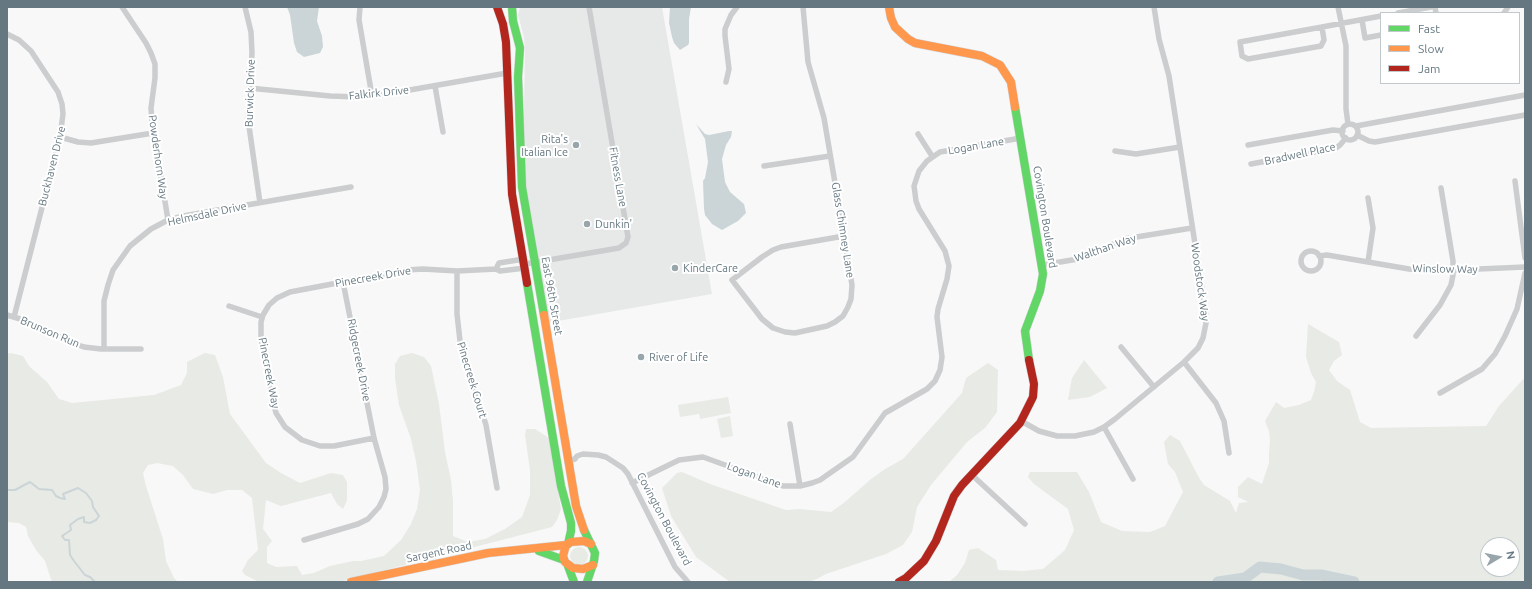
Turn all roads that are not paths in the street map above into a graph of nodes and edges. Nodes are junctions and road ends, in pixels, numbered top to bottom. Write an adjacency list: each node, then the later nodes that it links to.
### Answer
1 (122, 7): 32 (street, Powderhorn Way)
2 (244, 7): 24 (street, Burwick Drive)
3 (360, 7): 26 (street)
4 (497, 7): 21 (main road, East 96th Street)
5 (513, 7): 55 (main road, East 96th Street)
6 (588, 7): 55 (street, Fitness Lane)
7 (737, 7): 22 (street)
8 (803, 7): 41 (street, Glass Chimney Lane)
9 (889, 7): 36 (main road, Covington Boulevard)
10 (1154, 7): 39 (street, Woodstock Way)
11 (1338, 7): 17 (street)
12 (1431, 7): 13 (street)
13 (1420, 11): 14 (street)
14 (1409, 12)
15 (1380, 16): 16 (street)
16 (1362, 20): 17 (street); 20 (street)
17 (1342, 23): 18 (street); 28 (street)
18 (1322, 27): 18 (street)
19 (7, 34): 35 (street, Buckhaven Drive)
20 (1380, 35)
21 (507, 73): 23 (street, Falkirk Drive); 57 (main road, East 96th Street)
22 (726, 82)
23 (435, 86): 26 (street, Falkirk Drive); 31 (street)
24 (249, 88): 26 (street, Falkirk Drive); 49 (street, Burwick Drive)
25 (1525, 95): 29 (street)
26 (372, 96)
27 (1525, 115): 34 (street)
28 (1348, 124): 29 (street); 30 (street)
29 (1356, 126): 34 (street)
30 (1343, 131): 37 (street); 38 (street, Bradwell Place)
31 (443, 132)
32 (153, 133): 35 (street); 50 (street, Powderhorn Way)
33 (918, 134): 42 (street, Logan Lane)
34 (1357, 135): 37 (street)
35 (60, 137): 67 (street, Buckhaven Drive)
36 (1021, 138): 42 (street, Logan Lane); 58 (main road, Covington Boulevard)
37 (1346, 138): 43 (street, Bradwell Place)
38 (1248, 145)
39 (1180, 147): 40 (street); 51 (street, Woodstock Way)
40 (1115, 151)
41 (830, 156): 44 (street); 52 (street, Glass Chimney Lane)
42 (932, 156): 88 (street, Logan Lane)
43 (1250, 164)
44 (764, 166)
45 (1515, 181): 54 (street)
46 (351, 187): 49 (street, Helmsdale Drive)
47 (1441, 188): 61 (street)
48 (1368, 198): 56 (street)
49 (260, 203): 50 (street, Helmsdale Drive)
50 (168, 220): 71 (street, Helmsdale Drive)
51 (1192, 228): 58 (street, Walthan Way); 73 (street, Woodstock Way)
52 (844, 236): 52 (street, Glass Chimney Lane)
53 (1319, 256): 56 (street, Winslow Way)
54 (1525, 258)
55 (535, 262): 57 (street, Fitness Lane); 81 (main road, East 96th Street)
56 (1368, 262): 61 (street, Winslow Way)
57 (525, 264): 60 (street, Pinecreek Drive); 60 (street, Pinecreek Drive); 76 (main road, East 96th Street)
58 (1042, 265): 77 (main road, Covington Boulevard)
59 (1525, 267): 61 (street, Winslow Way)
60 (496, 269): 62 (street, Pinecreek Drive)
61 (1454, 270): 69 (street)
62 (457, 271): 64 (street, Pinecreek Drive); 89 (street, Pinecreek Court)
63 (1525, 273): 75 (street)
64 (343, 282): 68 (street, Pinecreek Drive); 80 (street, Ridgecreek Drive)
65 (228, 306): 68 (street)
66 (7, 315): 67 (street, Brunson Run)
67 (14, 317): 71 (street, Brunson Run)
68 (262, 317): 80 (street, Pinecreek Way)
69 (1416, 336)
70 (1121, 347): 74 (street)
71 (104, 349): 72 (street, Brunson Run)
72 (142, 349)
73 (1184, 362): 74 (street, Woodstock Way); 82 (street)
74 (1154, 386): 79 (street, Woodstock Way)
75 (1440, 393)
76 (548, 412): 84 (main road); 93 (main road, East 96th Street)
77 (1022, 421): 79 (street, Woodstock Way); 85 (main road, Covington Boulevard)
78 (790, 424): 88 (street)
79 (1104, 427): 86 (street)
80 (374, 438): 91 (street, Ridgecreek Drive)
81 (566, 450): 83 (street); 84 (main road, East 96th Street)
82 (1229, 453)
83 (577, 456): 84 (street, Covington Boulevard); 87 (street, Covington Boulevard)
84 (568, 461): 92 (main road, East 96th Street)
85 (972, 475): 90 (street); 101 (main road, Covington Boulevard)
86 (1132, 479)
87 (632, 483): 88 (street, Logan Lane); 100 (street, Covington Boulevard)
88 (800, 486)
89 (497, 488)
90 (1025, 524)
91 (304, 540)
92 (591, 544): 93 (main road); 96 (main road, East 96th Street)
93 (567, 545): 94 (main road, Sargent Road); 95 (main road, East 96th Street)
94 (532, 550): 95 (main road, Sargent Road); 97 (main road, Sargent Road)
95 (566, 563): 96 (main road); 98 (main road, East 96th Street)
96 (592, 565): 99 (main road, East 96th Street)
97 (351, 582)
98 (574, 582)
99 (587, 582)
100 (688, 582)
101 (899, 582)

